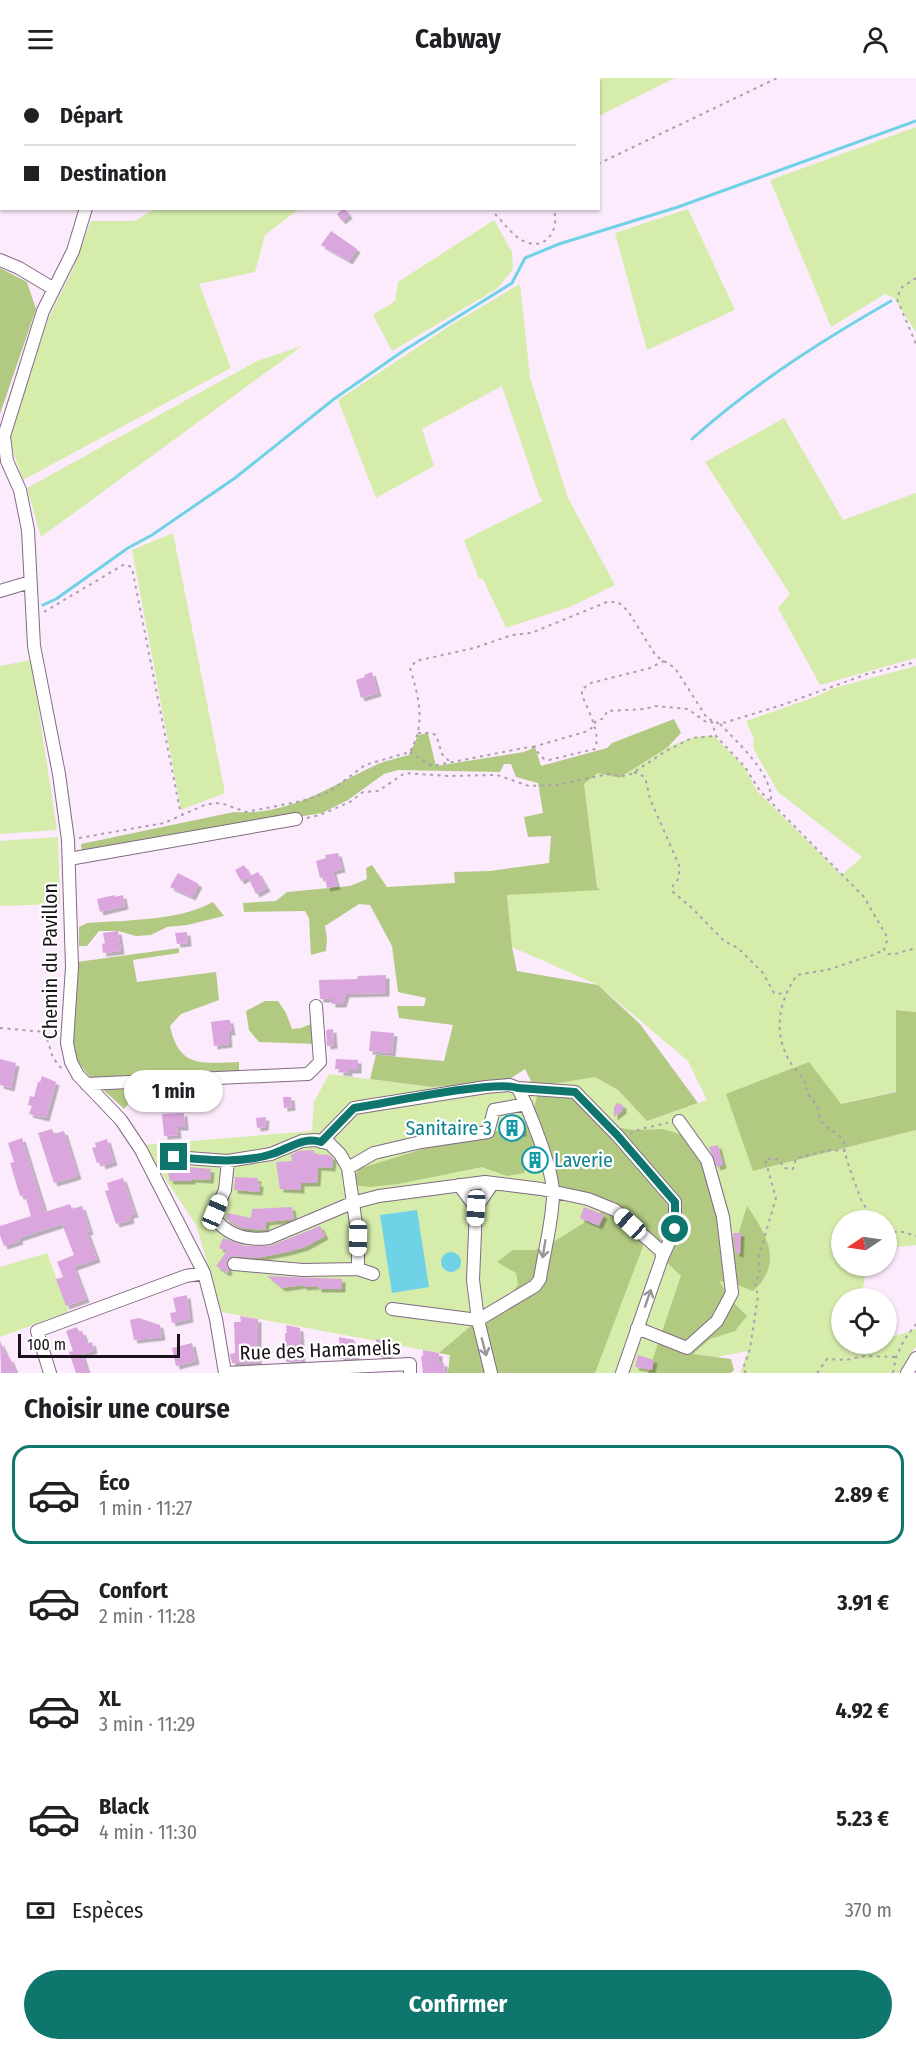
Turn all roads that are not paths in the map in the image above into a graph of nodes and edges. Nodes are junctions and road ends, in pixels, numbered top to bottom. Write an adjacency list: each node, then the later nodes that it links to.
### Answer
1 (86, 210): 3 (street, Chemin du Pavillon)
2 (0, 260): 3 (street)
3 (54, 289): 4 (street, Chemin du Pavillon)
4 (30, 582): 5 (street); 7 (street, Chemin du Pavillon)
5 (0, 591)
6 (296, 819): 7 (street)
7 (69, 859): 9 (street, Chemin du Pavillon)
8 (316, 1006): 9 (street)
9 (82, 1079): 25 (street, Chemin du Pavillon)
10 (518, 1088): 11 (street); 13 (street); 22 (street)
11 (526, 1104): 16 (street); 19 (street)
12 (679, 1121): 29 (street)
13 (321, 1142): 15 (street); 16 (street)
14 (174, 1157): 15 (street)
15 (228, 1161): 20 (street)
16 (348, 1168): 20 (street)
17 (493, 1183): 18 (street); 19 (street); 21 (street)
18 (459, 1185): 20 (street); 21 (street)
19 (553, 1191): 22 (street); 28 (street, one-way to 28)
20 (352, 1203): 24 (street)
21 (476, 1208): 28 (street)
22 (662, 1258): 29 (street, one-way to 22)
23 (234, 1264): 24 (street)
24 (358, 1269): 26 (street)
25 (204, 1274): 31 (street); 32 (street, Chemin du Pavillon)
26 (373, 1274)
27 (392, 1310): 28 (street)
28 (478, 1320): 34 (street, one-way to 34)
29 (637, 1328): 35 (street)
30 (916, 1358): 36 (street)
31 (50, 1373)
32 (225, 1373): 33 (street, Rue des Hamamelis)
33 (410, 1373)
34 (491, 1373)
35 (622, 1373)
36 (907, 1373)

